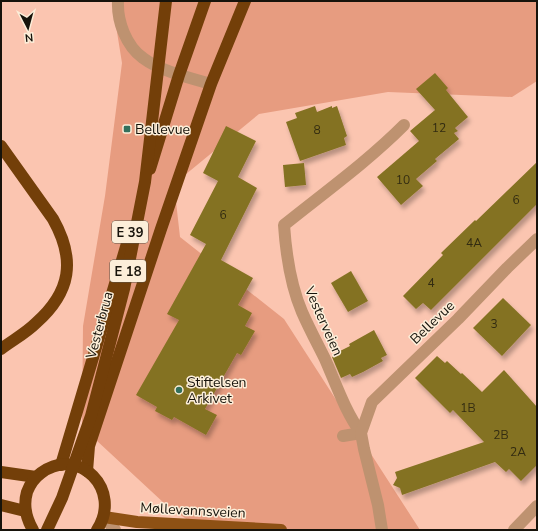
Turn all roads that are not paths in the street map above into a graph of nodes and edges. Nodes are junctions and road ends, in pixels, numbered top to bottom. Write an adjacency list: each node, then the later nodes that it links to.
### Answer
1 (118, 1): 5 (street)
2 (166, 1): 22 (highway, Vesterbrua / E 18, bridge)
3 (205, 1): 5 (highway, E 39)
4 (245, 1): 6 (highway, E 39)
5 (179, 75): 6 (street); 13 (highway, E 39)
6 (211, 84): 14 (highway, E 39)
7 (404, 125): 11 (street, Vesterveien)
8 (1, 146): 10 (highway)
9 (537, 239): 11 (street, Bellevue)
10 (1, 349)
11 (361, 433): 12 (street); 26 (street)
12 (343, 436)
13 (61, 465): 14 (highway); 16 (highway)
14 (87, 471): 20 (highway)
15 (1, 472): 16 (highway)
16 (36, 477): 19 (highway)
17 (1, 505): 19 (highway)
18 (537, 506): 27 (street)
19 (25, 511): 21 (highway)
20 (104, 517): 23 (highway); 24 (street); 25 (main road, Møllevannsveien)
21 (33, 530)
22 (47, 530)
23 (98, 530)
24 (115, 530)
25 (281, 530)
26 (382, 530)
27 (514, 530)

